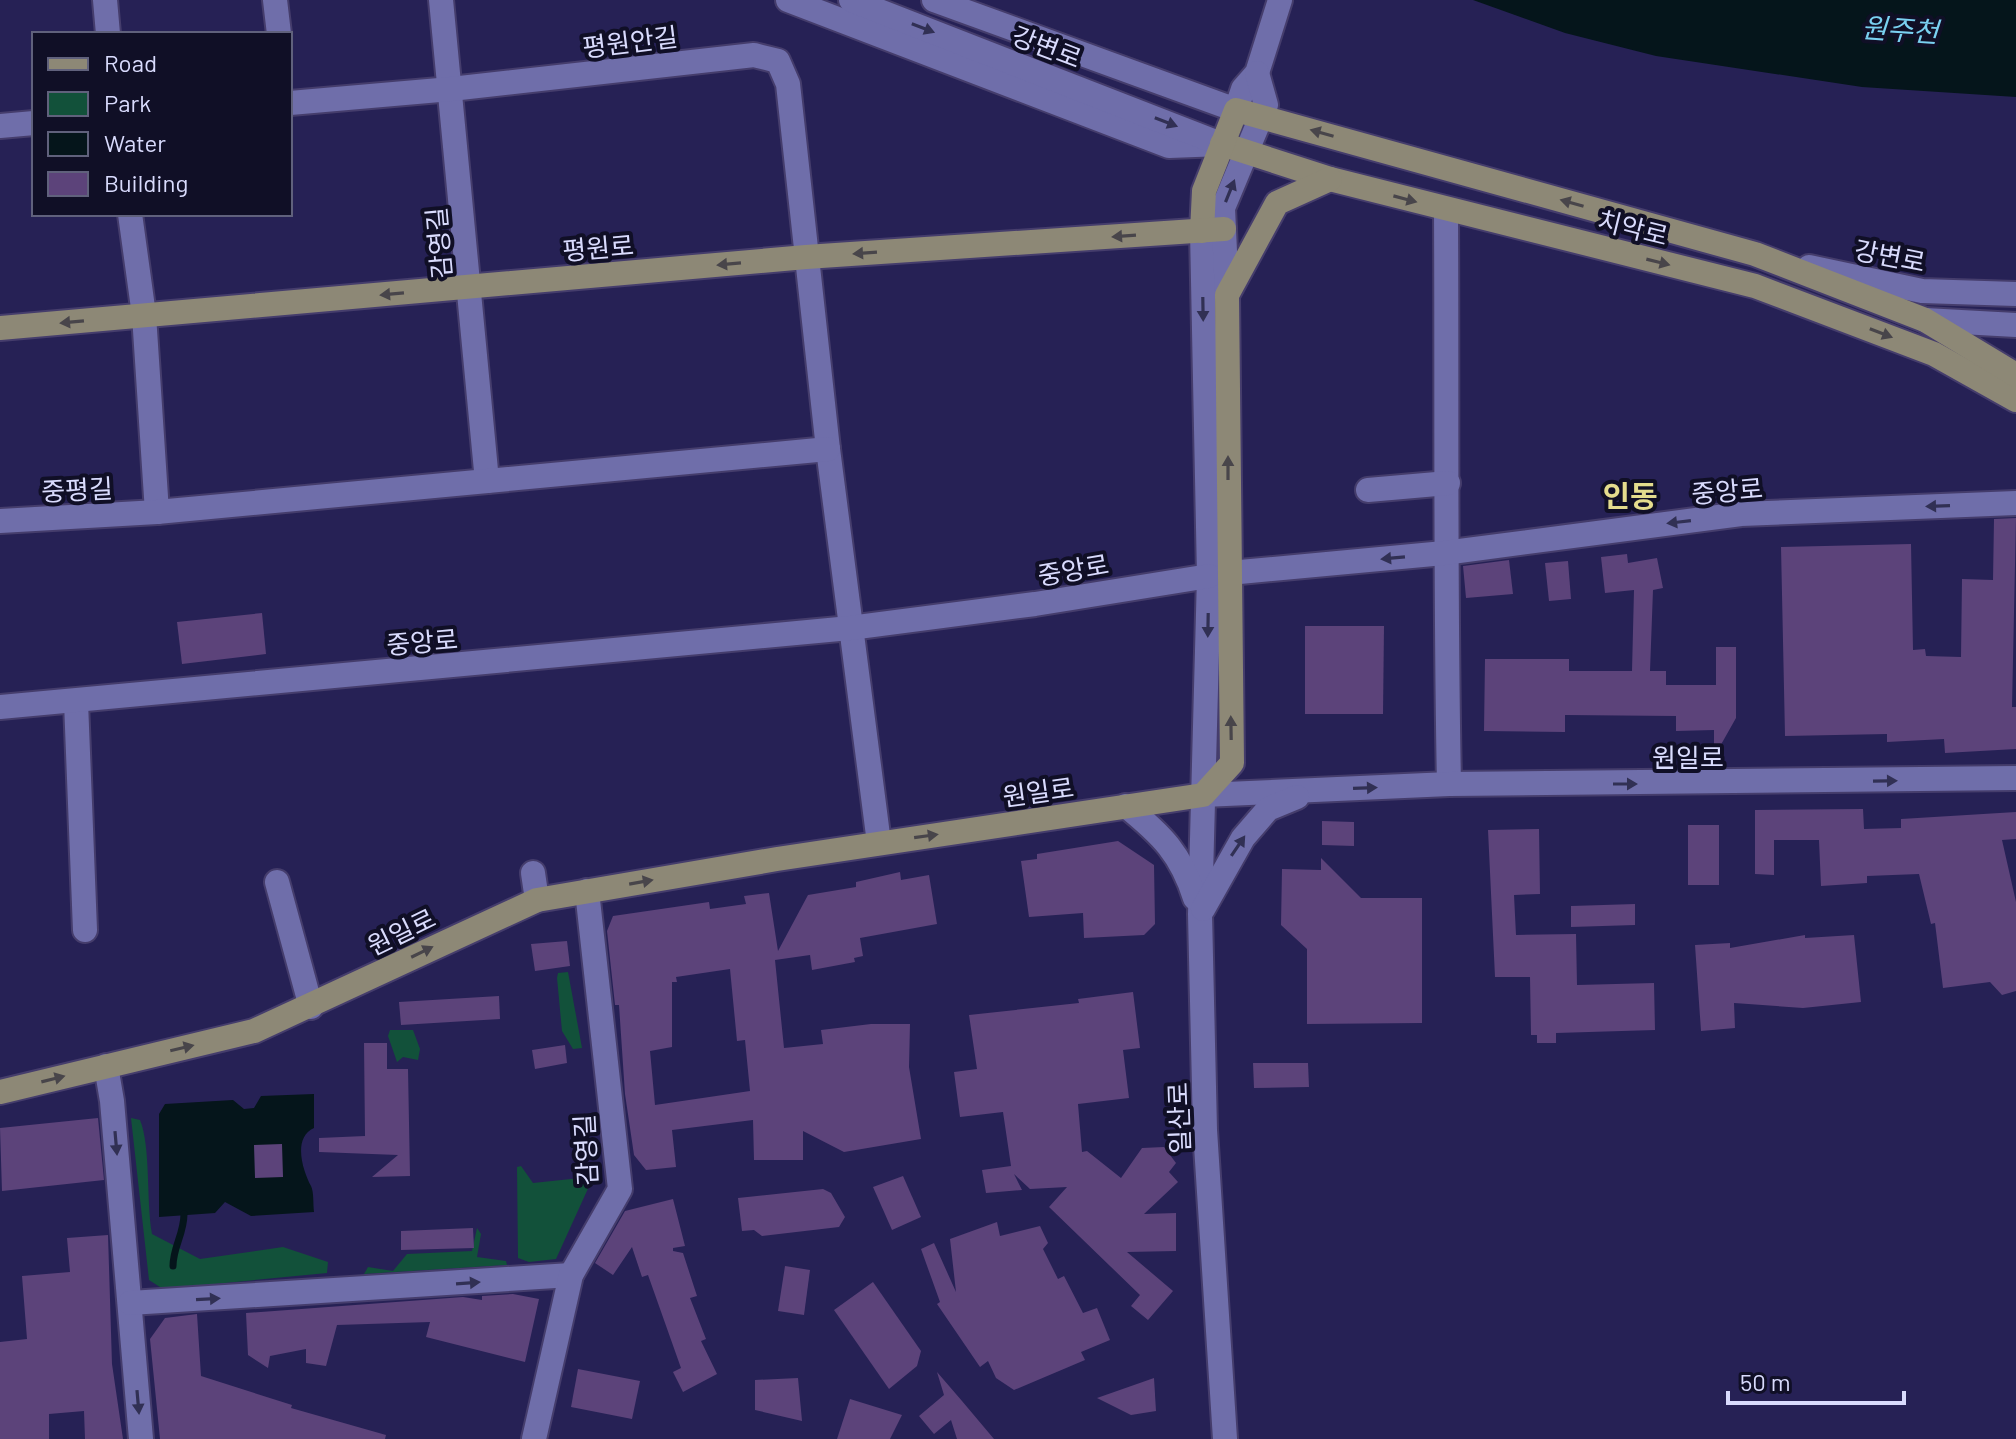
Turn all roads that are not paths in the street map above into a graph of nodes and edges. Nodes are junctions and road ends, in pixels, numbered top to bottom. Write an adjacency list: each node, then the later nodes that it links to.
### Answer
1 (105, 0): 8 (street)
2 (275, 0): 9 (street)
3 (441, 0): 11 (street, 감영길)
4 (788, 0): 17 (street)
5 (851, 0): 17 (street, 강변로, one-way to 17)
6 (934, 0): 13 (street, 강변로)
7 (1280, 0): 10 (street)
8 (108, 32)
9 (279, 32)
10 (1257, 73): 13 (street); 14 (street)
11 (451, 89): 12 (street, 평원안길); 24 (street, 평원안길); 26 (street, 감영길)
12 (292, 103)
13 (1236, 110): 14 (main road, 치악로); 17 (main road)
14 (1261, 117): 18 (street); 23 (main road, 치악로, one-way to 14)
15 (32, 123): 16 (street)
16 (0, 126)
17 (1222, 144): 18 (main road, 치악로); 22 (main road)
18 (1246, 152): 19 (main road, 치악로); 22 (street, one-way to 18)
19 (1330, 179): 20 (main road, 치악로, one-way to 20); 28 (main road)
20 (1446, 209): 25 (main road, 치악로, one-way to 25); 37 (street)
21 (130, 216): 29 (street)
22 (1213, 230): 24 (main road, 평원로, one-way to 24); 28 (street); 43 (street, one-way to 43)
23 (1755, 254): 27 (street, 강변로); 30 (main road, 치악로)
24 (806, 257): 26 (main road, 평원로, one-way to 26); 35 (street)
25 (1755, 286): 30 (main road); 34 (main road, 치악로, one-way to 34)
26 (470, 287): 29 (main road, 평원로, one-way to 29); 36 (street, 감영길)
27 (2016, 294)
28 (1227, 295): 43 (main road, one-way to 28)
29 (144, 315): 32 (main road, 평원로, one-way to 32); 40 (street)
30 (1925, 320): 31 (street); 33 (main road, 치악로)
31 (2016, 325)
32 (0, 328)
33 (2016, 375)
34 (2016, 400)
35 (828, 449): 36 (street); 44 (street)
36 (487, 481): 40 (street)
37 (1448, 483): 38 (street); 42 (street)
38 (1368, 490)
39 (2016, 503): 42 (street, 중앙로, one-way to 42)
40 (157, 512): 41 (street, 중평길)
41 (0, 521)
42 (1444, 553): 43 (street, 중앙로, one-way to 43); 48 (street)
43 (1219, 574): 44 (street, 중앙로); 50 (main road)
44 (850, 628): 45 (street, 중앙로); 52 (street)
45 (76, 702): 46 (street, 중앙로); 58 (street)
46 (0, 707)
47 (2016, 778): 48 (street, 원일로, one-way to 47)
48 (1449, 784): 49 (street, 원일로, one-way to 48)
49 (1314, 790): 50 (street, 원일로); 57 (street, one-way to 49)
50 (1203, 795): 51 (main road, 원일로); 57 (street, 일산로)
51 (1126, 806): 52 (main road, 원일로, one-way to 51); 57 (street)
52 (879, 843): 55 (main road, 원일로, one-way to 52)
53 (533, 873): 56 (street)
54 (277, 882): 59 (street)
55 (587, 891): 56 (main road, 원일로); 62 (street, 감영길)
56 (537, 900): 59 (main road, 원일로, one-way to 56)
57 (1200, 914): 66 (street, 일산로)
58 (85, 930)
59 (311, 1007): 60 (main road, 원일로, one-way to 59)
60 (106, 1066): 61 (main road, 원일로, one-way to 60); 63 (street, one-way to 63)
61 (0, 1092)
62 (571, 1275): 63 (street, one-way to 62); 65 (street, 감영길)
63 (130, 1303): 64 (street, one-way to 64)
64 (141, 1439)
65 (534, 1439)
66 (1225, 1439)

